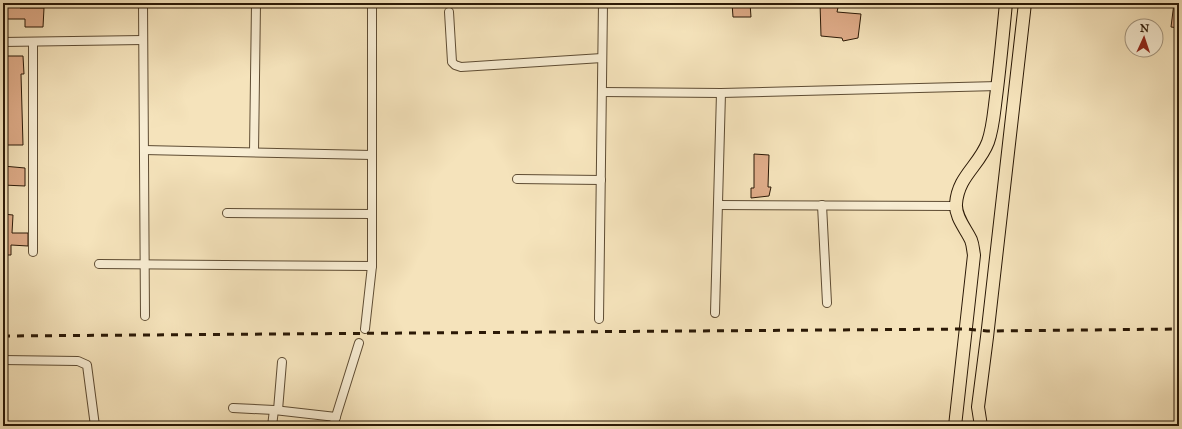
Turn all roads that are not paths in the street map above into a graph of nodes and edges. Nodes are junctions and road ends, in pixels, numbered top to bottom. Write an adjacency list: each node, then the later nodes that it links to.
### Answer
1 (143, 3): 8 (street)
2 (256, 3): 16 (street)
3 (372, 3): 17 (street)
4 (603, 3): 11 (street)
5 (1006, 3): 12 (main road)
6 (1025, 3): 35 (main road)
7 (449, 12): 11 (street)
8 (143, 40): 10 (street); 15 (street)
9 (3, 42): 10 (street)
10 (33, 42): 25 (street)
11 (602, 58): 13 (street)
12 (998, 86): 14 (street); 22 (main road)
13 (602, 92): 14 (street); 19 (street)
14 (721, 93): 20 (street)
15 (144, 150): 16 (street); 27 (street)
16 (254, 152): 17 (street)
17 (372, 155): 24 (street)
18 (517, 179): 19 (street)
19 (601, 180): 32 (street)
20 (718, 205): 21 (street); 30 (street)
21 (822, 205): 22 (street); 29 (street)
22 (956, 206): 34 (main road)
23 (227, 213): 24 (street)
24 (372, 214): 28 (street)
25 (33, 252)
26 (99, 264): 27 (street)
27 (145, 264): 28 (street); 31 (street)
28 (372, 266): 33 (street)
29 (827, 303)
30 (715, 313)
31 (145, 316)
32 (599, 319)
33 (365, 329)
34 (966, 335): 35 (main road); 45 (main road)
35 (987, 337): 46 (main road)
36 (359, 343): 41 (street)
37 (3, 360): 42 (street)
38 (282, 362): 40 (street)
39 (233, 408): 40 (street)
40 (276, 410): 41 (street); 43 (street)
41 (336, 417): 44 (street)
42 (94, 426)
43 (272, 426)
44 (333, 426)
45 (955, 426)
46 (981, 426)

